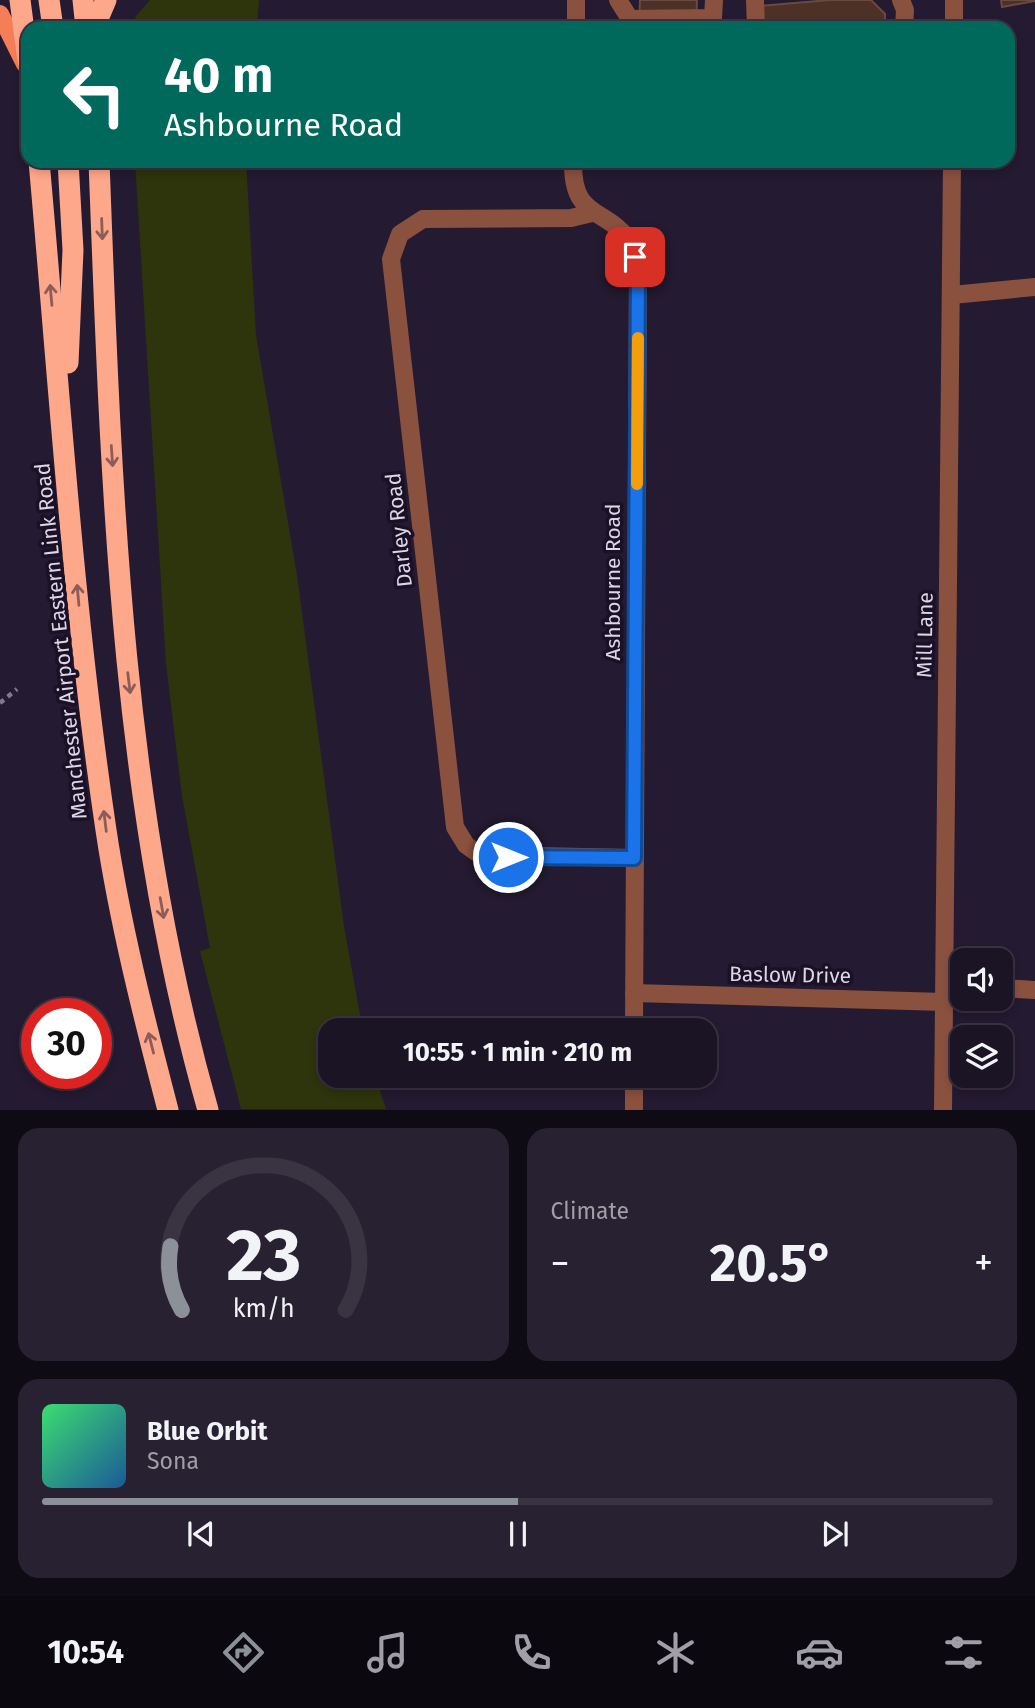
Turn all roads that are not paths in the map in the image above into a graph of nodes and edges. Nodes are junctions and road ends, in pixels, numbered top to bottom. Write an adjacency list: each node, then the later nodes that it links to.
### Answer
1 (20, 0): 12 (highway)
2 (49, 0): 13 (highway)
3 (83, 0): 14 (highway)
4 (106, 0): 15 (highway)
5 (576, 0): 16 (street)
6 (618, 0): 7 (street)
7 (713, 0)
8 (755, 0): 17 (street)
9 (901, 0): 18 (street)
10 (954, 0): 19 (street)
11 (0, 14): 20 (main road)
12 (23, 21)
13 (52, 21)
14 (85, 21)
15 (97, 21)
16 (576, 21)
17 (756, 21)
18 (904, 21)
19 (954, 21)
20 (21, 56)
21 (40, 168): 29 (highway, Manchester Airport Eastern Link Road, one-way to 21)
22 (68, 168): 29 (highway)
23 (99, 168): 39 (highway, one-way to 39)
24 (573, 168): 26 (street, Ashbourne Road)
25 (952, 168): 28 (street, Mill Lane)
26 (592, 213): 30 (street, Ashbourne Road); 30 (street, Darley Road)
27 (1035, 287): 28 (street)
28 (952, 295): 35 (street, Mill Lane)
29 (64, 446): 38 (highway, Manchester Airport Eastern Link Road, one-way to 29)
30 (634, 858): 34 (street, Ashbourne Road)
31 (1013, 988): 32 (street)
32 (1035, 989)
33 (950, 991): 35 (street, Baslow Drive)
34 (634, 993): 35 (street, Baslow Drive); 36 (street, Ashbourne Road)
35 (944, 993): 41 (street, Mill Lane)
36 (634, 1018)
37 (634, 1088): 40 (street)
38 (168, 1110)
39 (208, 1110)
40 (634, 1110)
41 (943, 1110)

